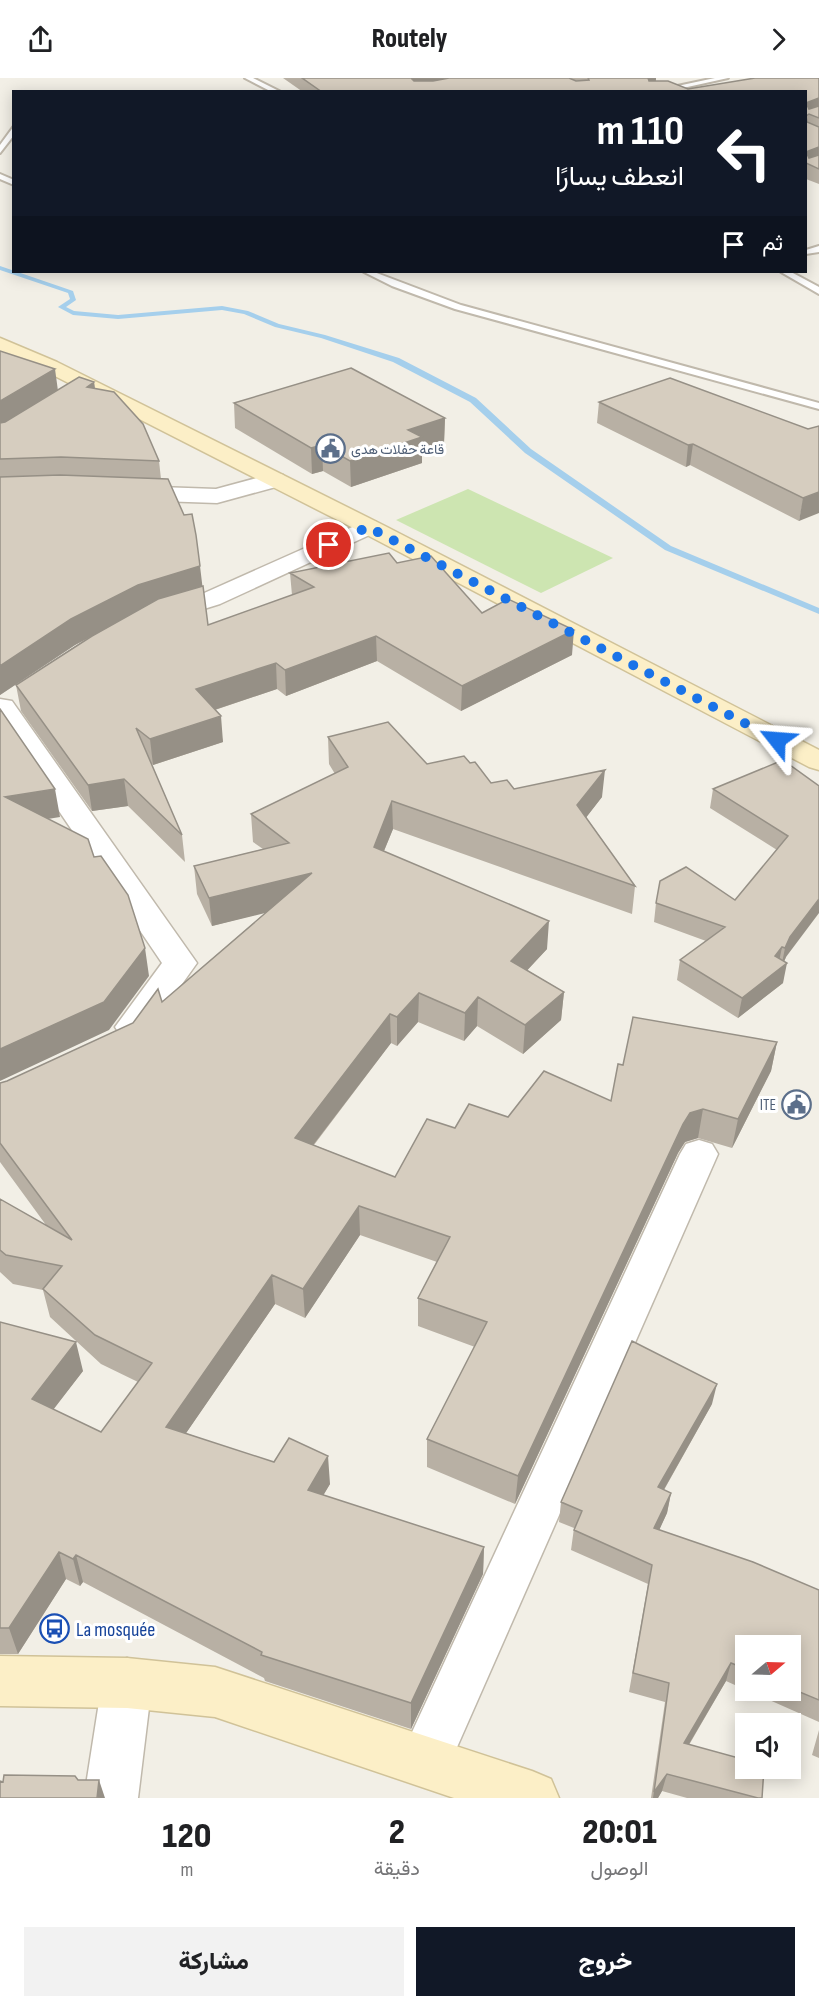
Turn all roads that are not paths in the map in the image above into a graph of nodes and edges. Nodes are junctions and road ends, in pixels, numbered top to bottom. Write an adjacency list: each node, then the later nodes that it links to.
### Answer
1 (248, 78): 6 (lane)
2 (691, 78): 4 (lane)
3 (725, 78): 4 (lane)
4 (703, 82): 5 (lane)
5 (675, 87): 7 (lane); 8 (lane)
6 (274, 90)
7 (661, 90)
8 (682, 90)
9 (11, 117): 10 (lane)
10 (12, 120)
11 (12, 131): 12 (lane)
12 (0, 152)
13 (370, 273): 17 (lane)
14 (787, 273): 15 (lane)
15 (819, 291)
16 (0, 344): 18 (street)
17 (819, 406)
18 (275, 480): 19 (street); 20 (street)
19 (111, 492)
20 (368, 527): 21 (street); 23 (street)
21 (142, 622)
22 (8, 704): 24 (street)
23 (819, 761)
24 (112, 1046)
25 (699, 1155): 28 (street)
26 (0, 1681): 27 (street)
27 (127, 1683): 28 (street); 29 (street)
28 (425, 1761): 30 (street)
29 (111, 1798)
30 (532, 1798)

